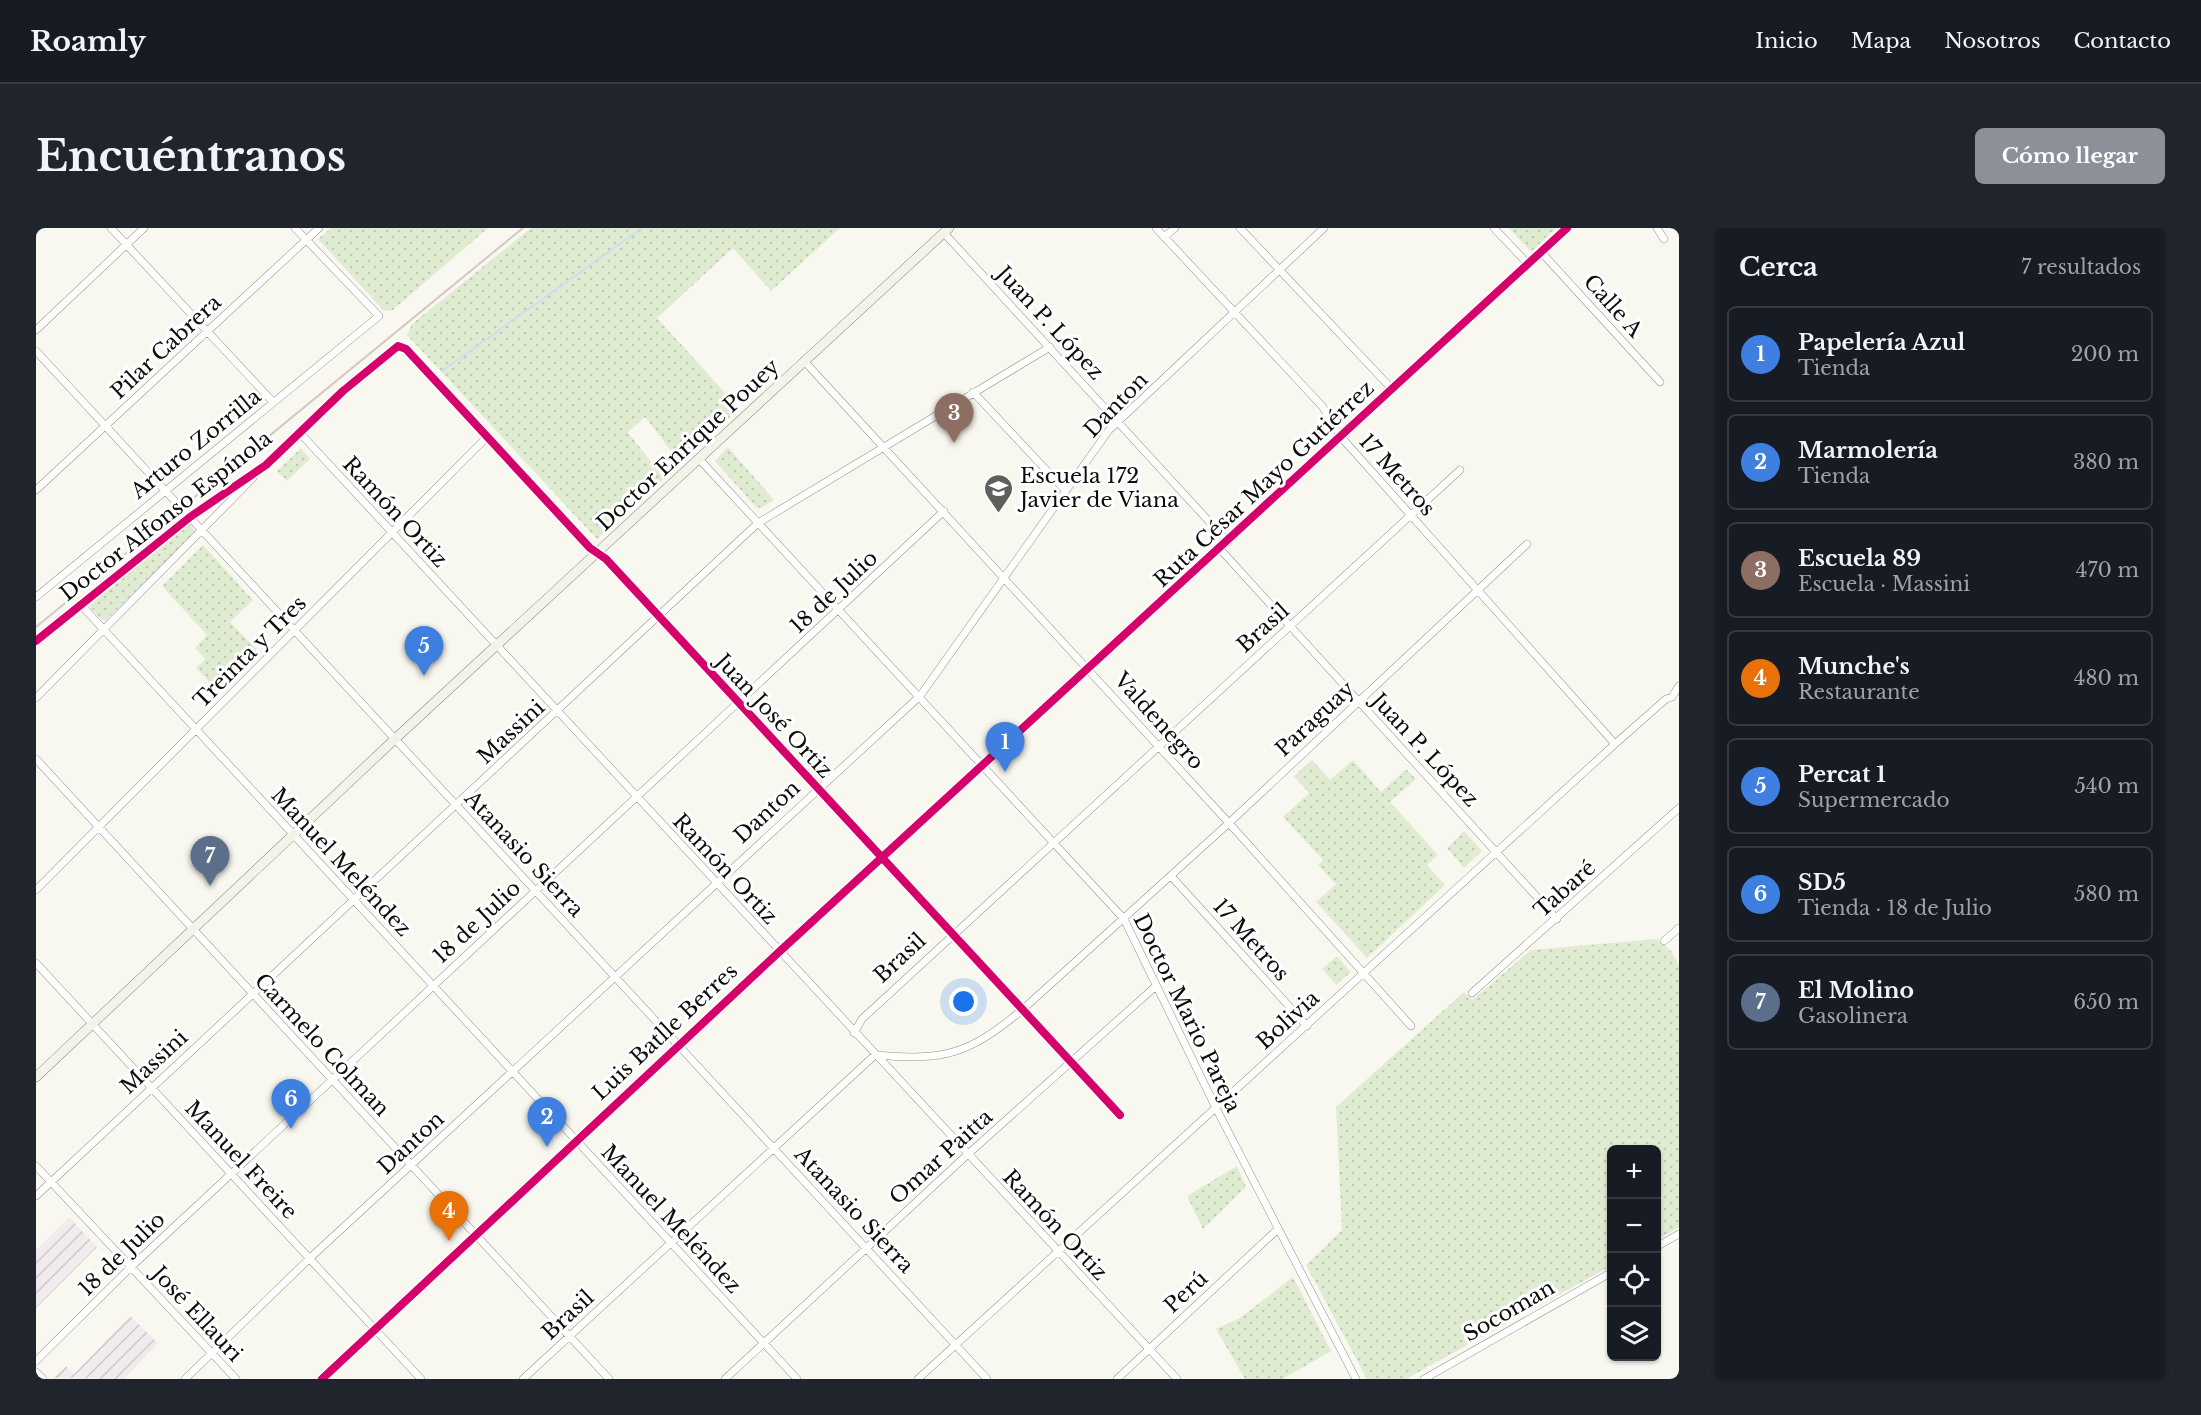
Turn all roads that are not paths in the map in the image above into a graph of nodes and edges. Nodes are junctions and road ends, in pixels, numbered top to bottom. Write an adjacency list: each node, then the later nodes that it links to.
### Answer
1 (111, 228): 16 (street)
2 (144, 228): 16 (street)
3 (296, 228): 15 (street)
4 (319, 228): 15 (street, Pilar Cabrera)
5 (1156, 228): 13 (street, 17 Metros)
6 (1175, 228): 13 (street)
7 (1240, 228): 19 (street)
8 (1324, 228): 19 (street, Danton)
9 (1494, 228): 18 (street)
10 (1567, 228): 17 (street, Ruta César Mayo Gutiérrez)
11 (1657, 228): 14 (street)
12 (947, 230): 24 (street, Juan P. López); 26 (street, Doctor Enrique Pouey)
13 (1164, 237): 20 (street, 17 Metros)
14 (1664, 239)
15 (306, 240): 22 (street, Pilar Cabrera); 30 (street, Arturo Zorrilla)
16 (126, 245): 21 (street); 22 (street)
17 (1541, 252): 18 (street, Ruta César Mayo Gutiérrez); 27 (street, Calle A)
18 (1528, 264): 28 (street, Ruta César Mayo Gutiérrez)
19 (1278, 270): 20 (street, Danton); 28 (street)
20 (1233, 313): 31 (street, Danton); 35 (street, 17 Metros)
21 (36, 330)
22 (207, 331): 30 (street); 32 (street, Pilar Cabrera)
23 (398, 346): 33 (street, Doctor Alfonso Espínola); 34 (street, Juan José Ortiz)
24 (1050, 347): 29 (street, Massini); 31 (street, Juan P. López)
25 (36, 351): 32 (street, Atanasio Sierra)
26 (805, 362): 36 (street, Valdenegro); 37 (street, Doctor Enrique Pouey)
27 (1660, 382)
28 (1392, 389): 35 (street, Ruta César Mayo Gutiérrez)
29 (973, 392): 36 (street, Massini); 42 (street)
30 (273, 402): 40 (street, Arturo Zorrilla)
31 (1120, 423): 42 (street, Danton); 49 (street, Juan P. López)
32 (106, 425): 40 (street, Atanasio Sierra); 41 (street, Pilar Cabrera)
33 (299, 432): 38 (street, Doctor Alfonso Espínola); 48 (street, Ramón Ortiz)
34 (487, 437): 48 (street, Treinta y Tres); 52 (street, Juan José Ortiz)
35 (1341, 437): 44 (street, 17 Metros); 49 (street, Ruta César Mayo Gutiérrez)
36 (885, 448): 43 (street, Valdenegro); 46 (street, Massini)
37 (700, 460): 46 (street, Doctor Mario Pareja); 52 (street, Doctor Enrique Pouey)
38 (266, 465): 45 (street, Doctor Alfonso Espínola); 47 (street)
39 (1460, 470): 44 (street, Brasil)
40 (165, 489): 45 (street, Atanasio Sierra); 55 (street, Arturo Zorrilla)
41 (36, 490)
42 (1065, 490): 53 (street, Danton)
43 (944, 511): 53 (street, Valdenegro); 57 (street, 18 de Julio)
44 (1410, 515): 54 (street, 17 Metros); 59 (street, Brasil)
45 (190, 517): 47 (street, Atanasio Sierra); 56 (street, Doctor Alfonso Espínola)
46 (758, 523): 57 (street, Doctor Mario Pareja); 58 (street, Massini)
47 (202, 530): 60 (street); 61 (street, Atanasio Sierra)
48 (392, 532): 61 (street, Treinta y Tres); 63 (street, Ramón Ortiz)
49 (1228, 542): 51 (street, Ruta César Mayo Gutiérrez)
50 (1527, 544): 54 (street, Paraguay)
51 (1220, 549): 59 (street, Juan P. López); 64 (street, Ruta César Mayo Gutiérrez)
52 (598, 554): 58 (street, Juan José Ortiz); 63 (street, Doctor Enrique Pouey)
53 (1005, 577): 64 (street, Valdenegro); 66 (street, Danton)
54 (1479, 591): 69 (street, Paraguay); 74 (street, 17 Metros)
55 (36, 597)
56 (81, 605): 60 (street, Manuel Meléndez); 62 (street, Doctor Alfonso Espínola)
57 (837, 611): 66 (street, Doctor Mario Pareja); 70 (street, 18 de Julio)
58 (659, 618): 70 (street, Juan José Ortiz); 71 (street, Massini)
59 (1289, 627): 69 (street, Juan P. López); 75 (street, Brasil)
60 (104, 630): 67 (street); 72 (street, Manuel Meléndez)
61 (295, 630): 72 (street, Treinta y Tres); 73 (street, Atanasio Sierra)
62 (36, 641)
63 (497, 646): 71 (street, Ramón Ortiz); 73 (street, Doctor Enrique Pouey)
64 (1089, 669): 75 (street, Valdenegro); 77 (street, Ruta César Mayo Gutiérrez)
65 (1679, 686): 68 (street, Bolivia)
66 (920, 696): 77 (street, Doctor Mario Pareja); 78 (street, Danton)
67 (36, 698)
68 (1676, 699): 74 (street, Bolivia)
69 (1358, 701): 82 (street, Paraguay); 86 (street, Juan P. López)
70 (738, 704): 78 (street, Juan José Ortiz); 79 (street, 18 de Julio)
71 (557, 711): 79 (street, Ramón Ortiz); 80 (street, Massini)
72 (196, 729): 83 (street, Treinta y Tres); 84 (street, Manuel Meléndez)
73 (396, 738): 80 (street, Atanasio Sierra); 84 (street, Doctor Enrique Pouey)
74 (1615, 744): 86 (street, Bolivia)
75 (1158, 745): 82 (street, Valdenegro); 85 (street, Brasil)
76 (36, 759): 83 (street, Carmelo Colman)
77 (983, 764): 85 (street, Doctor Mario Pareja); 87 (street, Luis Batlle Berres)
78 (816, 789): 87 (street, Juan José Ortiz); 89 (street, Danton)
79 (637, 797): 89 (street, Ramón Ortiz); 91 (street, 18 de Julio)
80 (457, 805): 91 (street, Atanasio Sierra); 92 (street, Massini)
81 (1679, 808): 94 (street, Tabaré)
82 (1229, 823): 88 (street, Paraguay); 101 (street, Valdenegro)
83 (99, 827): 90 (street, Treinta y Tres); 95 (street, Carmelo Colman)
84 (293, 834): 92 (street, Manuel Meléndez); 95 (street, Doctor Enrique Pouey)
85 (1054, 841): 93 (street, Doctor Mario Pareja); 97 (street, Brasil)
86 (1497, 852): 94 (street, Juan P. López); 101 (street, Bolivia)
87 (881, 857): 97 (street, Juan José Ortiz); 99 (street, Luis Batlle Berres)
88 (1171, 876): 93 (street, Paraguay); 109 (street, 17 Metros)
89 (715, 883): 99 (street, Ramón Ortiz); 102 (street, Danton)
90 (36, 890)
91 (536, 890): 102 (street, Atanasio Sierra); 103 (street, 18 de Julio)
92 (354, 899): 103 (street, Manuel Meléndez); 106 (street, Massini)
93 (1124, 919): 104 (street, Doctor Mario Pareja); 107 (street, Paraguay)
94 (1557, 919): 105 (street, Tabaré)
95 (192, 928): 106 (street, Carmelo Colman); 108 (street, Doctor Enrique Pouey)
96 (1679, 928): 98 (street)
97 (952, 933): 107 (street, Juan José Ortiz); 111 (street, Brasil)
98 (1664, 941)
99 (779, 952): 111 (street, Ramón Ortiz); 112 (street, Luis Batlle Berres)
100 (36, 963): 108 (street, Manuel Freire)
101 (1365, 973): 109 (street, Bolivia); 110 (street, Valdenegro)
102 (614, 976): 112 (street, Atanasio Sierra); 115 (street, Danton)
103 (433, 986): 115 (street, Manuel Meléndez); 117 (street, 18 de Julio)
104 (1156, 986): 114 (street, Omar Paitta); 119 (street, Doctor Mario Pareja)
105 (1472, 993)
106 (252, 994): 117 (street, Carmelo Colman); 118 (street, Massini)
107 (1022, 1010): 113 (street, Paraguay); 114 (street, Juan José Ortiz)
108 (92, 1024): 116 (street, Doctor Enrique Pouey); 118 (street, Manuel Freire)
109 (1307, 1026): 119 (street, Bolivia)
110 (1411, 1026)
111 (854, 1033): 113 (street, Ramón Ortiz)
112 (678, 1046): 121 (street, Luis Batlle Berres); 122 (street, Atanasio Sierra)
113 (875, 1055): 122 (street, Brasil); 123 (street, Ramón Ortiz)
114 (1070, 1062): 120 (street, Juan José Ortiz); 123 (street, Omar Paitta)
115 (513, 1072): 121 (street, Manuel Meléndez); 124 (street, Danton)
116 (36, 1077)
117 (332, 1080): 124 (street, Carmelo Colman); 126 (street, 18 de Julio)
118 (151, 1087): 126 (street, Manuel Freire); 127 (street, Massini)
119 (1216, 1108): 129 (street, Doctor Mario Pareja); 135 (street, Bolivia)
120 (1119, 1115)
121 (575, 1140): 130 (street, Luis Batlle Berres); 132 (street, Manuel Meléndez)
122 (774, 1147): 132 (street, Brasil); 134 (street, Atanasio Sierra)
123 (967, 1155): 134 (street, Omar Paitta); 135 (street, Ramón Ortiz)
124 (411, 1165): 130 (street, Carmelo Colman); 136 (street, Danton)
125 (36, 1166): 127 (street, José Ellauri)
126 (231, 1173): 136 (street, Manuel Freire); 137 (street, 18 de Julio)
127 (51, 1181): 128 (street, Massini); 137 (street, José Ellauri)
128 (36, 1196)
129 (1278, 1229): 143 (street, Perú); 160 (street, Doctor Mario Pareja)
130 (476, 1234): 139 (street, Luis Batlle Berres); 140 (street, Carmelo Colman)
131 (1679, 1234): 133 (street)
132 (671, 1242): 140 (street, Brasil); 141 (street, Manuel Meléndez)
133 (1661, 1243)
134 (866, 1248): 141 (street, Omar Paitta); 142 (street, Atanasio Sierra)
135 (1058, 1252): 142 (street, Bolivia); 143 (street, Ramón Ortiz)
136 (310, 1258): 139 (street, Manuel Freire); 144 (street, Danton)
137 (131, 1267): 144 (street, José Ellauri); 145 (street, 18 de Julio)
138 (1607, 1274): 161 (street, Socoman)
139 (375, 1329): 150 (street, Luis Batlle Berres); 151 (street, Manuel Freire)
140 (569, 1336): 152 (street, Brasil); 153 (street, Carmelo Colman)
141 (764, 1343): 154 (street, Omar Paitta); 155 (street, Manuel Meléndez)
142 (956, 1345): 156 (street, Bolivia); 157 (street, Atanasio Sierra)
143 (1149, 1350): 158 (street, Perú); 159 (street, Ramón Ortiz)
144 (211, 1353): 148 (street, Danton); 149 (street, José Ellauri)
145 (36, 1361)
146 (36, 1372): 147 (street)
147 (43, 1379)
148 (185, 1379)
149 (236, 1379)
150 (321, 1379)
151 (422, 1379)
152 (523, 1379)
153 (609, 1379)
154 (725, 1379)
155 (797, 1379)
156 (918, 1379)
157 (987, 1379)
158 (1117, 1379)
159 (1177, 1379)
160 (1356, 1379)
161 (1424, 1379)

